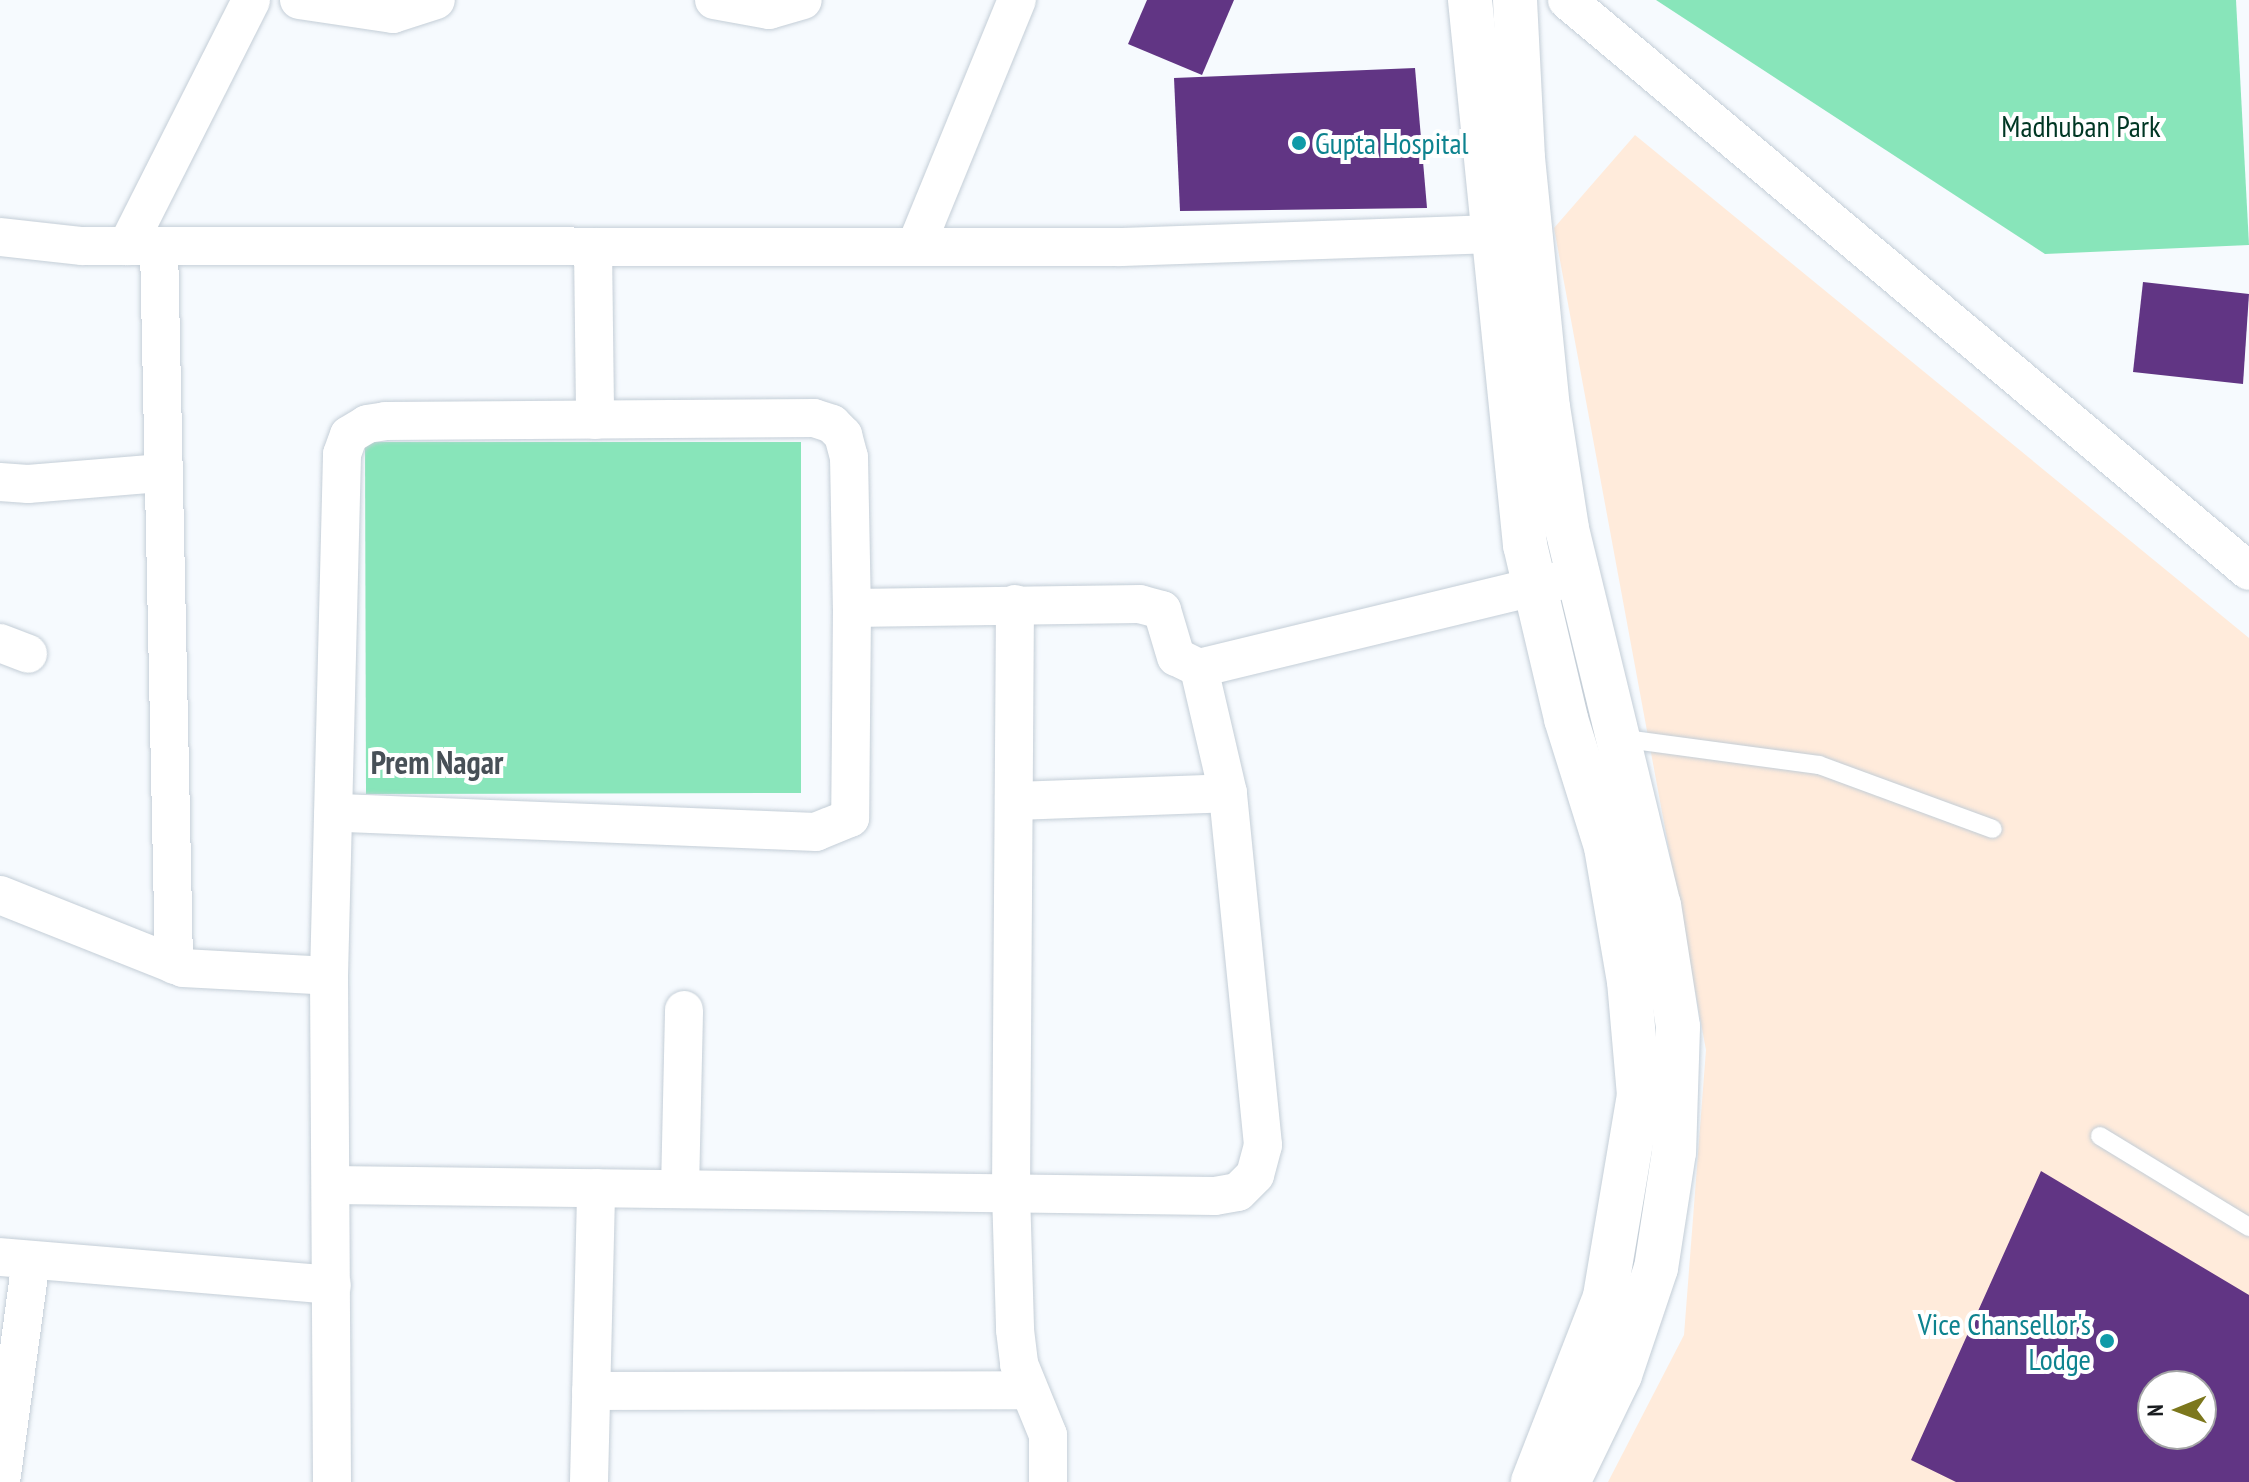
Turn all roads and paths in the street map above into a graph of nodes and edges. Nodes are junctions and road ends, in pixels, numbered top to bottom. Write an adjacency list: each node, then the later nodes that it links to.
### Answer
1 (251, 0): 12 (street)
2 (299, 0): 3 (street)
3 (436, 0)
4 (714, 0): 5 (street)
5 (803, 0)
6 (1017, 0): 13 (street)
7 (1470, 0): 10 (street)
8 (1515, 0): 10 (street)
9 (1567, 0): 18 (street)
10 (1512, 233): 13 (street); 19 (street); 20 (street)
11 (0, 237): 12 (street)
12 (143, 246): 14 (street); 16 (street)
13 (916, 246): 14 (street)
14 (593, 247): 15 (street)
15 (595, 420): 22 (street); 27 (street)
16 (163, 473): 17 (street); 30 (street)
17 (0, 482)
18 (2249, 571)
19 (1578, 576): 20 (street); 24 (street)
20 (1535, 587): 23 (street); 47 (street)
21 (1015, 604): 22 (street); 23 (street); 26 (street)
22 (852, 608): 27 (street)
23 (1199, 668): 25 (street)
24 (1616, 737): 28 (lane); 48 (street)
25 (1228, 793): 26 (street); 37 (street)
26 (1014, 801): 37 (street)
27 (333, 813): 31 (street)
28 (1993, 829)
29 (0, 895): 30 (street)
30 (174, 965): 31 (street)
31 (329, 976): 34 (street)
32 (684, 1010): 36 (street)
33 (2100, 1136): 38 (lane)
34 (332, 1185): 35 (street); 40 (street)
35 (596, 1188): 36 (street); 42 (street)
36 (680, 1189): 37 (street)
37 (1011, 1192): 41 (street)
38 (2249, 1227)
39 (16, 1258): 40 (street); 43 (street)
40 (332, 1285): 44 (street)
41 (1029, 1390): 42 (street); 46 (street)
42 (591, 1391): 45 (street)
43 (1, 1482)
44 (332, 1482)
45 (589, 1482)
46 (1048, 1482)
47 (1533, 1482)
48 (1568, 1482)

